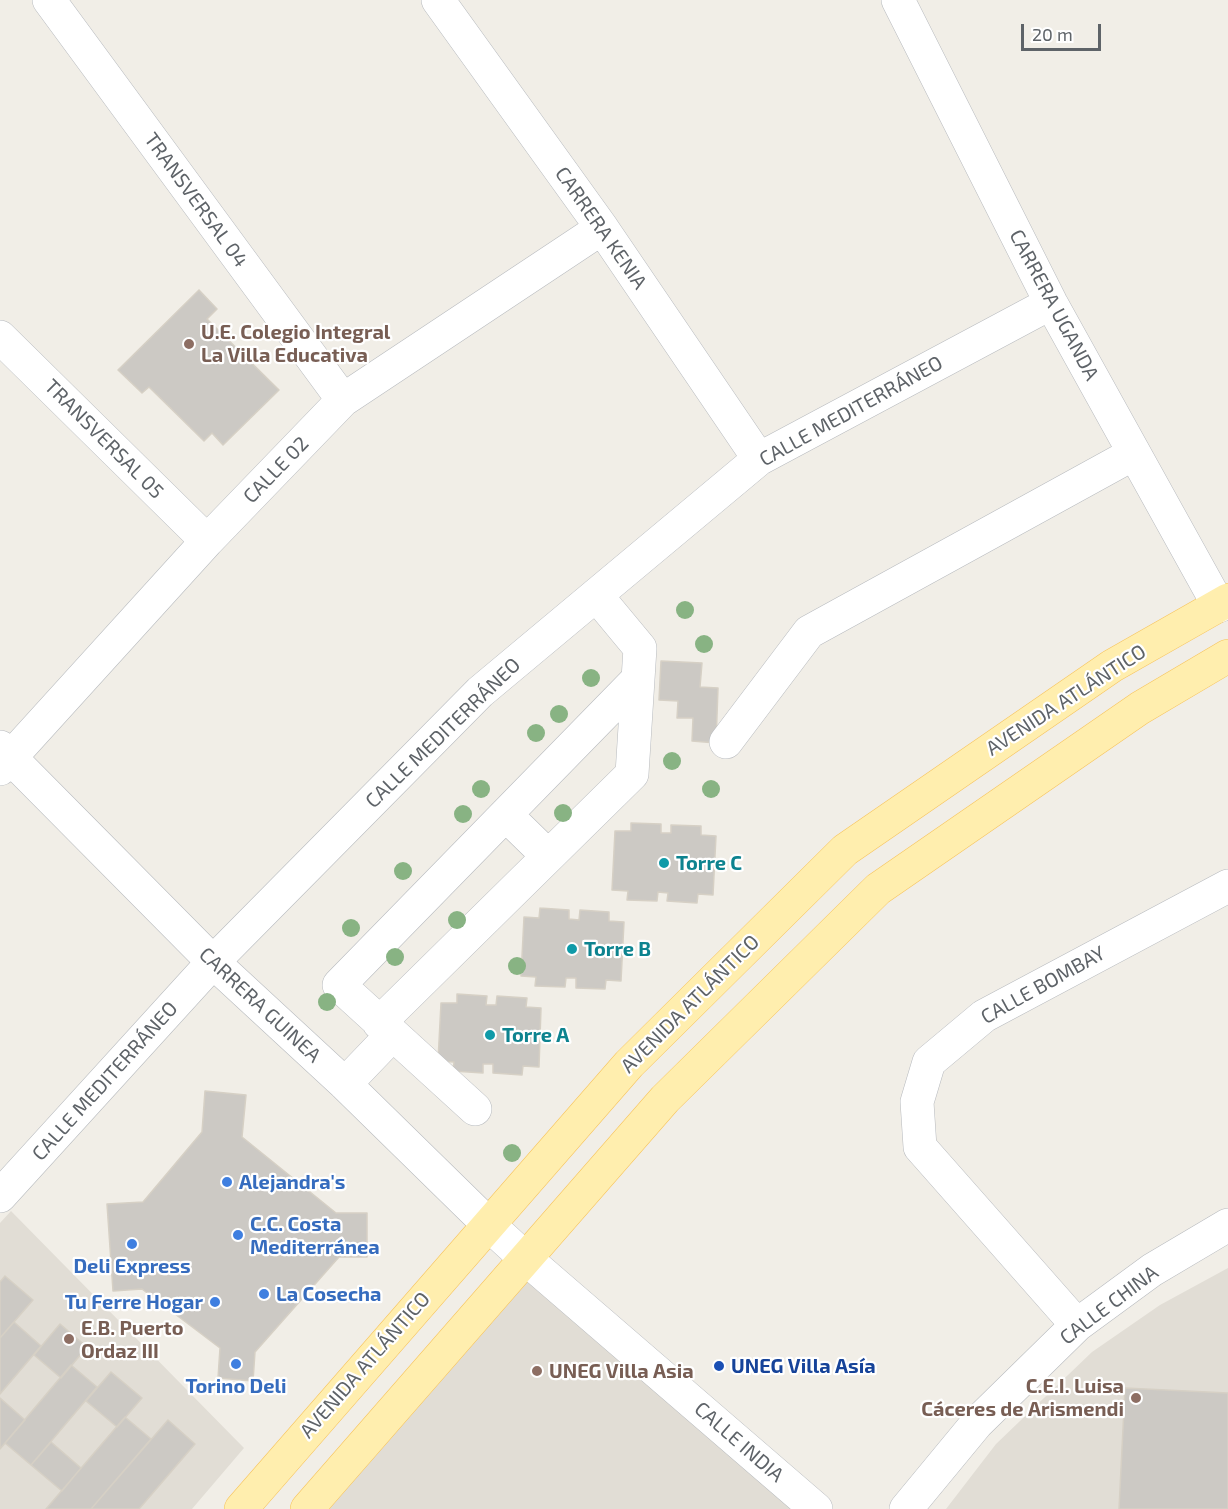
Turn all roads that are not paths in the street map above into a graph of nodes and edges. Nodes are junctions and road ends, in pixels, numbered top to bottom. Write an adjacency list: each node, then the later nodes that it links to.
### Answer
1 (49, 0): 7 (street, TRANSVERSAL 04)
2 (438, 0): 4 (street, CARRERA KENIA)
3 (898, 0): 5 (street, CARRERA UGANDA)
4 (602, 228): 7 (street, CALLE 02); 9 (street, CARRERA KENIA)
5 (1051, 303): 8 (street, CARRERA UGANDA); 9 (street, CALLE MEDITERRÁNEO)
6 (0, 337): 10 (street, TRANSVERSAL 05)
7 (343, 400): 10 (street, CALLE 02)
8 (1133, 454): 12 (street, CARRERA UGANDA); 15 (street)
9 (759, 459): 11 (street, CALLE MEDITERRÁNEO)
10 (207, 541): 16 (street, CALLE 02)
11 (596, 595): 14 (street); 20 (street, CALLE MEDITERRÁNEO)
12 (1223, 603): 25 (main road, AVENIDA ATLÁNTICO)
13 (1228, 656): 27 (main road)
14 (638, 679): 17 (street); 18 (street)
15 (726, 742)
16 (4, 758): 20 (street, CARRERA GUINEA)
17 (506, 815): 18 (street); 21 (street)
18 (548, 856): 21 (street)
19 (1228, 886): 28 (street, CALLE BOMBAY)
20 (213, 962): 22 (street, CARRERA GUINEA); 24 (street, CALLE MEDITERRÁNEO)
21 (386, 1029): 22 (street); 23 (street)
22 (345, 1084): 25 (street, CARRERA GUINEA)
23 (475, 1109)
24 (0, 1196)
25 (488, 1224): 27 (street, CARRERA GUINEA); 29 (main road, AVENIDA ATLÁNTICO)
26 (1228, 1225): 28 (street, CALLE CHINA)
27 (525, 1258): 30 (main road); 31 (street, CALLE INDIA)
28 (1077, 1325): 32 (street, CALLE CHINA)
29 (241, 1509)
30 (307, 1509)
31 (816, 1509)
32 (906, 1509)

